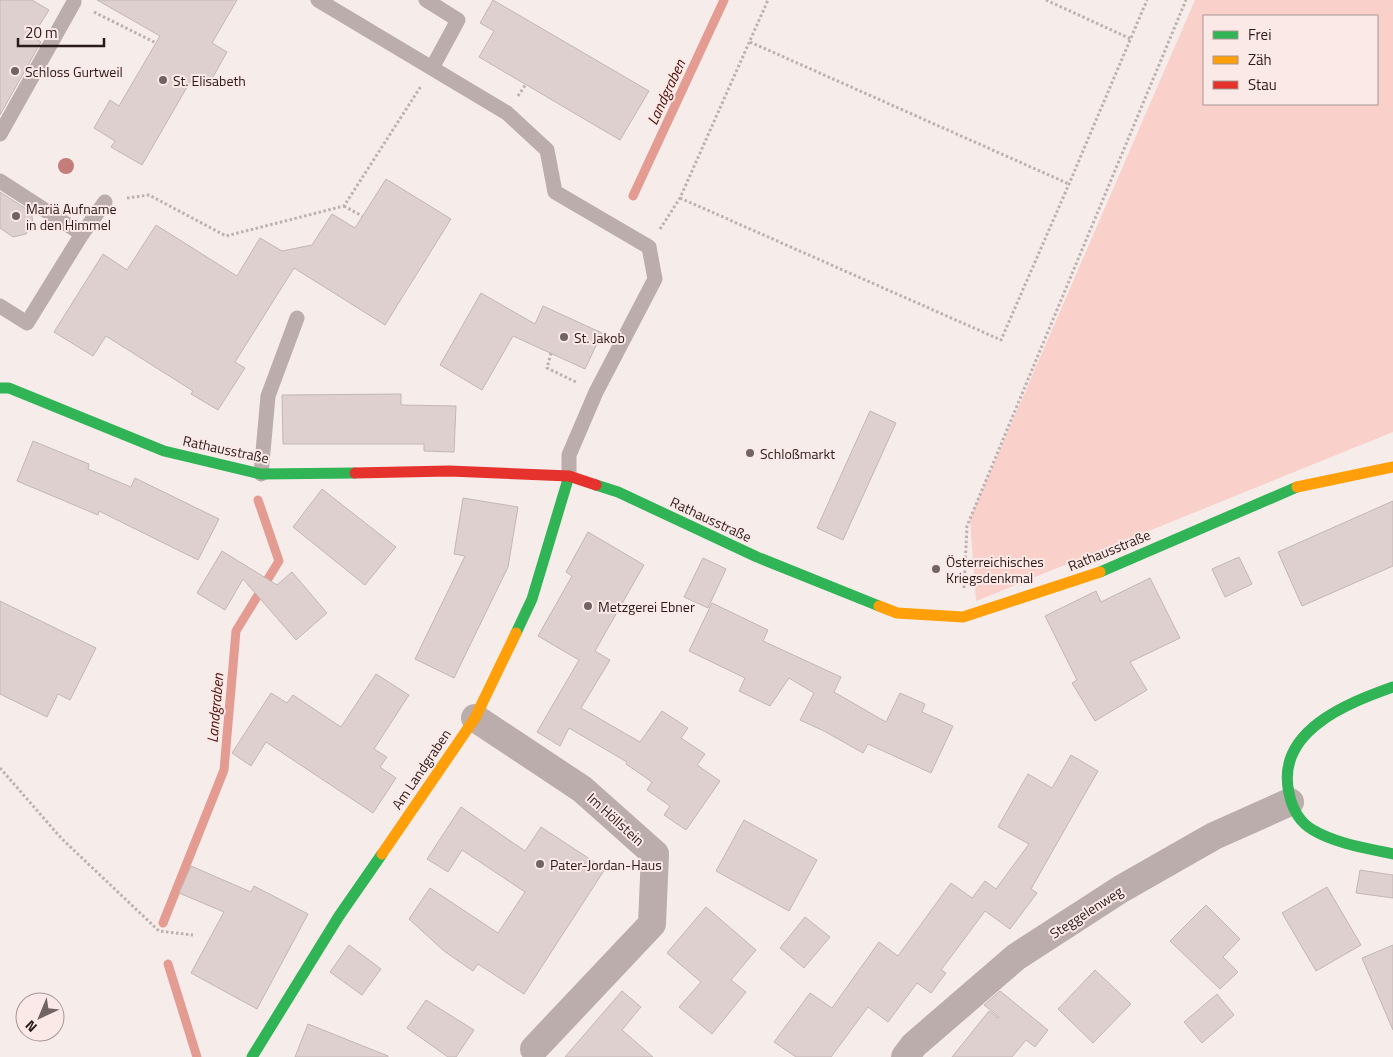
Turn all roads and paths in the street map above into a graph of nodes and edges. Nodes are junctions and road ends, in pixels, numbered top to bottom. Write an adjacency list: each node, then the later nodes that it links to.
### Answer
1 (318, 0): 11 (lane)
2 (426, 0): 11 (lane)
3 (768, 0): 9 (path)
4 (1046, 0): 8 (path)
5 (1147, 0): 8 (path)
6 (1186, 0): 29 (path)
7 (74, 2): 10 (path); 12 (lane)
8 (1131, 39): 14 (path)
9 (750, 42): 14 (path); 15 (path)
10 (156, 43)
11 (432, 68): 17 (path); 20 (lane)
12 (0, 134)
13 (0, 181): 19 (lane)
14 (1070, 184): 15 (path)
15 (680, 198): 20 (path)
16 (105, 202): 17 (path); 19 (lane)
17 (344, 206): 18 (path)
18 (362, 216)
19 (82, 234): 21 (lane)
20 (649, 247): 25 (lane)
21 (0, 306)
22 (297, 318): 27 (lane)
23 (551, 353): 25 (path)
24 (0, 388): 27 (main road, Rathausstraße)
25 (596, 392): 28 (lane)
26 (1393, 467): 29 (main road, Rathausstraße)
27 (261, 474): 28 (main road, Rathausstraße)
28 (569, 476): 29 (main road, Rathausstraße); 31 (main road, Am Landgraben)
29 (963, 617)
30 (1393, 687): 33 (main road)
31 (475, 718): 36 (street, Im Höllstein); 37 (main road, Am Landgraben)
32 (0, 768): 35 (path)
33 (1290, 802): 34 (main road); 38 (street, Steggelenweg)
34 (1393, 854)
35 (193, 935)
36 (538, 1053)
37 (252, 1057)
38 (905, 1057)

